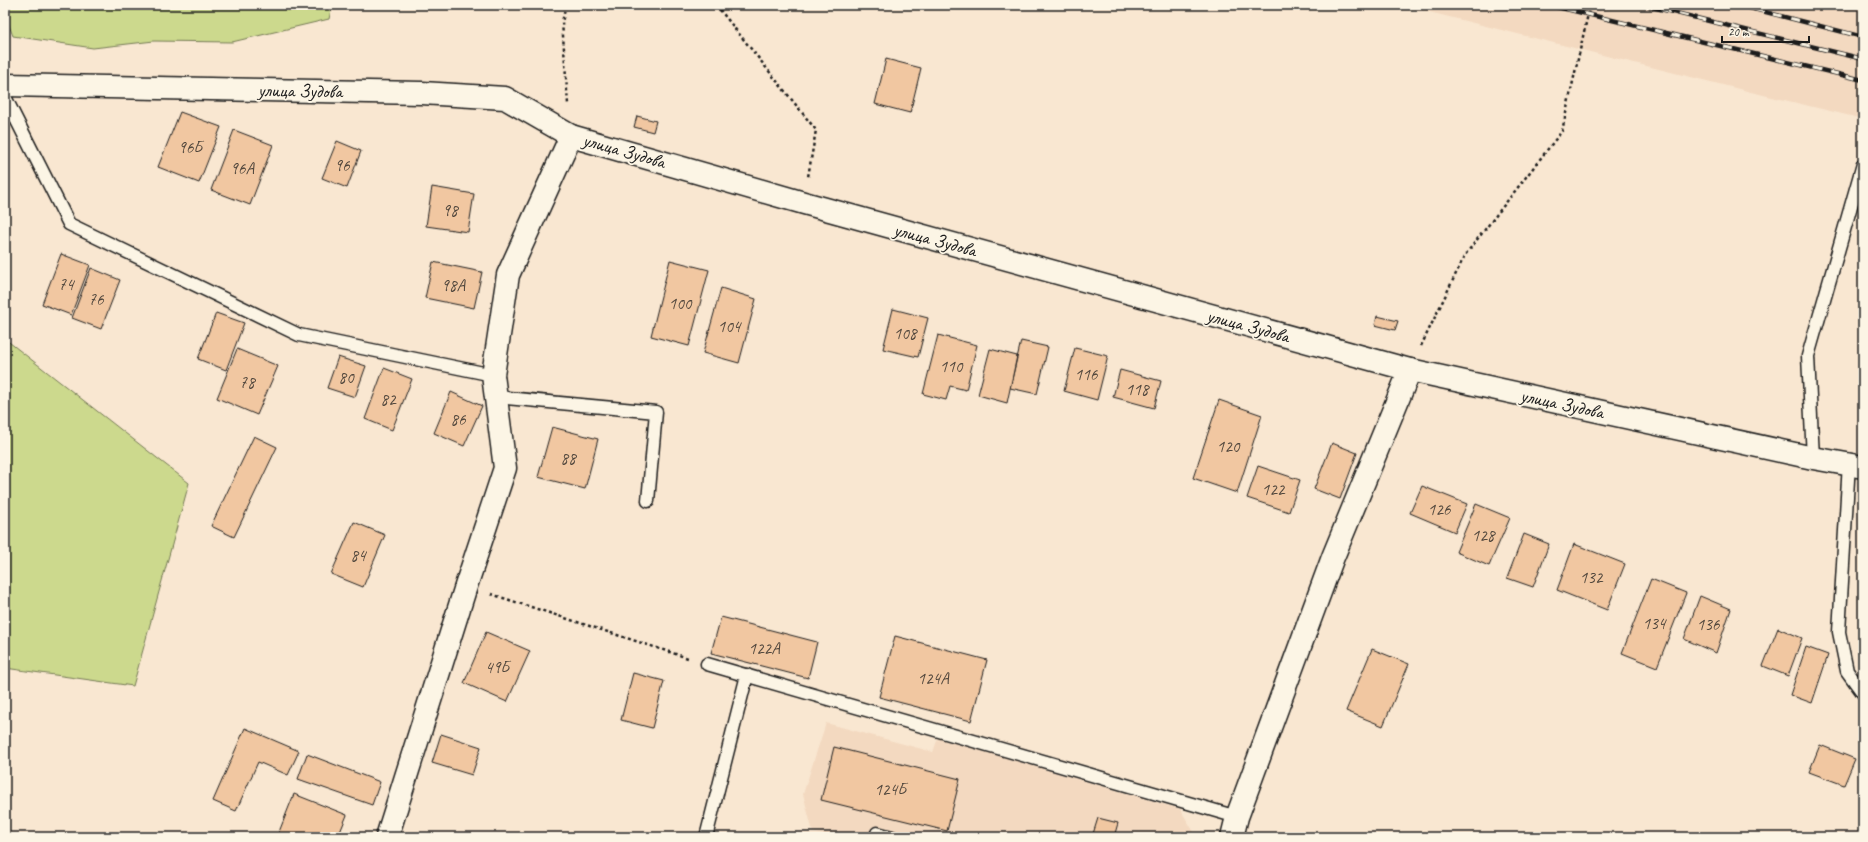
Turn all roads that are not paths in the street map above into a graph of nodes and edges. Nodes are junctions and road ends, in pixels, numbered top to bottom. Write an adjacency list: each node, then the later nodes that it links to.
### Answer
1 (5, 85): 3 (street, улица Зудова)
2 (5, 97): 6 (lane)
3 (571, 136): 5 (street, улица Зудова); 6 (street)
4 (1863, 164): 8 (lane)
5 (1410, 370): 8 (street, улица Зудова); 14 (street)
6 (493, 375): 7 (street)
7 (496, 398): 10 (lane); 16 (street)
8 (1813, 458): 9 (street, улица Зудова)
9 (1856, 465): 13 (lane)
10 (648, 501)
11 (707, 664): 12 (lane)
12 (747, 675): 14 (lane); 17 (lane)
13 (1863, 693)
14 (1234, 827)
15 (877, 833): 18 (lane)
16 (387, 837)
17 (706, 837)
18 (892, 837)

